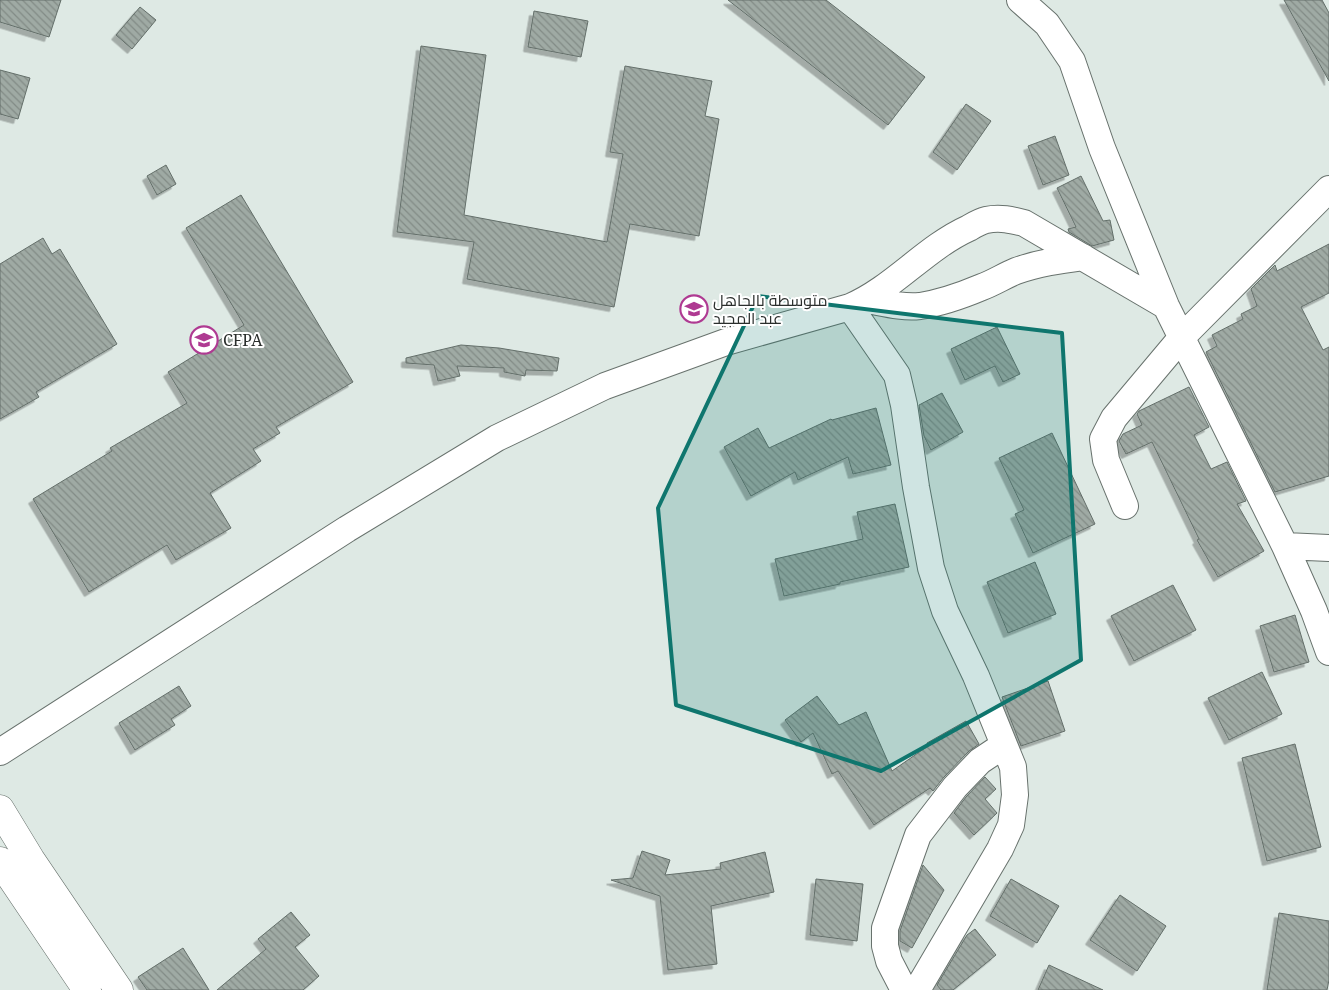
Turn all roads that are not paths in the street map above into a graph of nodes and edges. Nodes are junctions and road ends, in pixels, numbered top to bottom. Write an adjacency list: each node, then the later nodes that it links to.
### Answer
1 (1029, 3): 5 (street)
2 (1329, 189): 6 (street)
3 (1083, 257): 4 (street); 4 (street); 5 (street)
4 (858, 304): 11 (street); 12 (street)
5 (1166, 306): 6 (street)
6 (1182, 337): 7 (street); 8 (street)
7 (1125, 506)
8 (1285, 546): 9 (street); 10 (street)
9 (1329, 548)
10 (1329, 652)
11 (1004, 745): 17 (street); 18 (street)
12 (0, 752)
13 (0, 809): 16 (main road)
14 (0, 861): 15 (main road)
15 (87, 990)
16 (119, 990)
17 (904, 990)
18 (917, 990)

